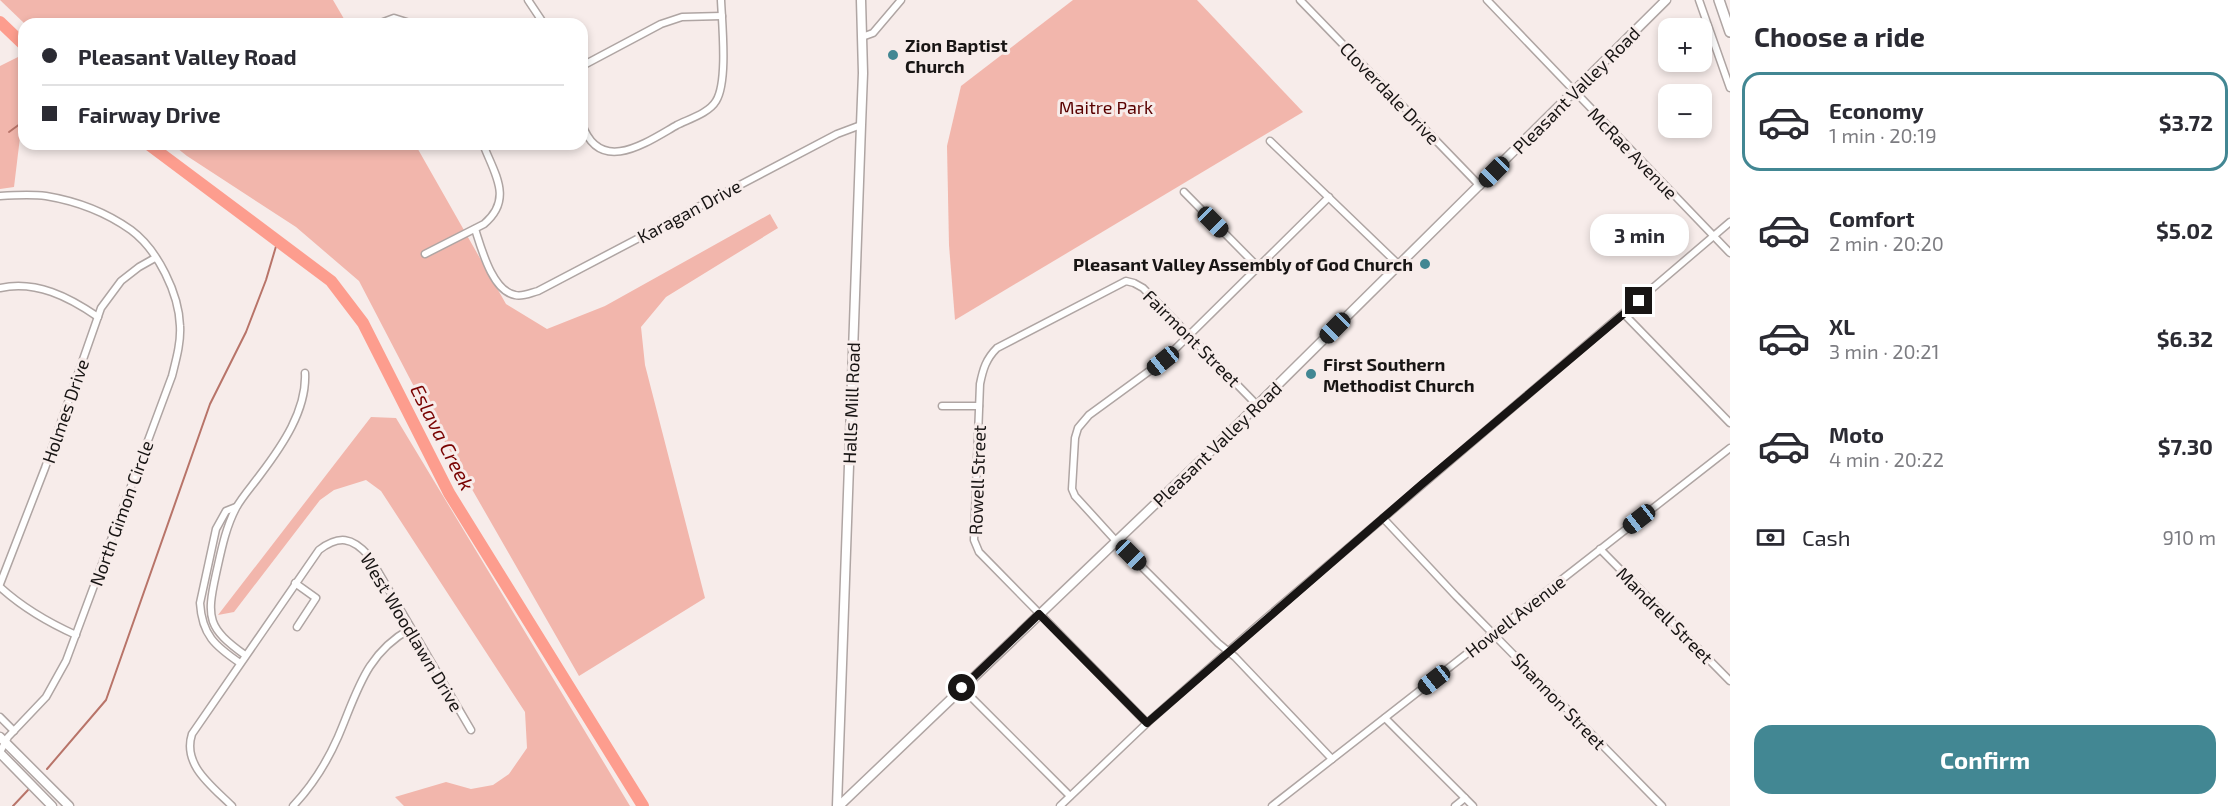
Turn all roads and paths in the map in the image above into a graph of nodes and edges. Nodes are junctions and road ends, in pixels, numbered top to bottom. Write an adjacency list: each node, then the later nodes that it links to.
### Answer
1 (528, 0): 11 (street)
2 (721, 0): 10 (street)
3 (861, 0): 13 (street, Halls Mill Road)
4 (901, 0): 13 (street)
5 (1300, 0): 21 (street, Cloverdale Drive)
6 (1487, 0): 16 (street, McRae Avenue)
7 (1666, 0): 16 (street, Pleasant Valley Road)
8 (1699, 0): 15 (street)
9 (1719, 0): 12 (main road)
10 (722, 16): 14 (street); 18 (street)
11 (539, 18)
12 (1730, 32)
13 (862, 37): 17 (street, Halls Mill Road)
14 (588, 63)
15 (1730, 88)
16 (1575, 92): 21 (street, Pleasant Valley Road); 27 (street, McRae Avenue)
17 (861, 125): 26 (street, Karagan Drive); 74 (street, Halls Mill Road)
18 (588, 136)
19 (1270, 141): 24 (street)
20 (485, 150): 26 (street)
21 (1480, 186): 31 (street, Pleasant Valley Road)
22 (1184, 192): 32 (street)
23 (0, 196): 30 (street, North Gimon Circle)
24 (1329, 197): 31 (street); 32 (street)
25 (1730, 222): 27 (street)
26 (475, 229): 29 (street)
27 (1714, 237): 28 (street, McRae Avenue); 35 (street)
28 (1730, 253)
29 (425, 254)
30 (155, 258): 36 (street, Holmes Drive); 54 (street, North Gimon Circle)
31 (1399, 265): 39 (street, Pleasant Valley Road)
32 (1258, 267): 37 (street)
33 (0, 288): 36 (street)
34 (1089, 299): 37 (street, Fairmont Street); 41 (street, Rowell Street)
35 (1624, 314): 42 (street); 45 (street)
36 (98, 317): 49 (street, Holmes Drive)
37 (1189, 335): 39 (street, Fairmont Street); 46 (street)
38 (305, 372): 44 (street)
39 (1257, 405): 46 (street, Pleasant Valley Road)
40 (942, 406): 41 (street)
41 (979, 406): 50 (street, Rowell Street)
42 (1730, 423)
43 (1730, 448): 47 (street, Howell Avenue)
44 (237, 506): 56 (street); 57 (street)
45 (1383, 518): 53 (street, Shannon Street); 55 (street)
46 (1116, 541): 50 (street, Pleasant Valley Road); 55 (street)
47 (1600, 549): 53 (street, Howell Avenue); 58 (street, Mandrell Street)
48 (295, 583): 51 (street); 52 (street, West Woodlawn Drive); 56 (street, West Woodlawn Drive)
49 (0, 585): 54 (street)
50 (1039, 614): 59 (street, Pleasant Valley Road); 62 (street, Rowell Street)
51 (297, 627)
52 (410, 629): 63 (street, West Woodlawn Drive); 73 (street)
53 (1493, 633): 61 (street, Howell Avenue); 79 (street, Shannon Street)
54 (76, 635): 64 (street, North Gimon Circle)
55 (1228, 652): 62 (street); 67 (street)
56 (246, 655): 57 (street, West Woodlawn Drive)
57 (240, 663): 72 (street, West Woodlawn Drive)
58 (1730, 681)
59 (962, 688): 68 (street); 74 (street, Pleasant Valley Road)
60 (0, 717): 64 (street)
61 (1385, 718): 67 (street, Howell Avenue); 69 (street)
62 (1147, 723): 68 (street)
63 (471, 730)
64 (14, 731): 65 (street, North Gimon Circle)
65 (3, 739): 66 (street, North Gimon Circle); 71 (street)
66 (0, 752): 70 (street)
67 (1332, 759): 76 (street, Howell Avenue)
68 (1070, 796): 75 (street)
69 (1465, 798): 77 (street); 78 (street)
70 (52, 806)
71 (69, 806)
72 (232, 806)
73 (293, 806)
74 (838, 806)
75 (1060, 806)
76 (1272, 806)
77 (1455, 806)
78 (1473, 806)
79 (1662, 806)

